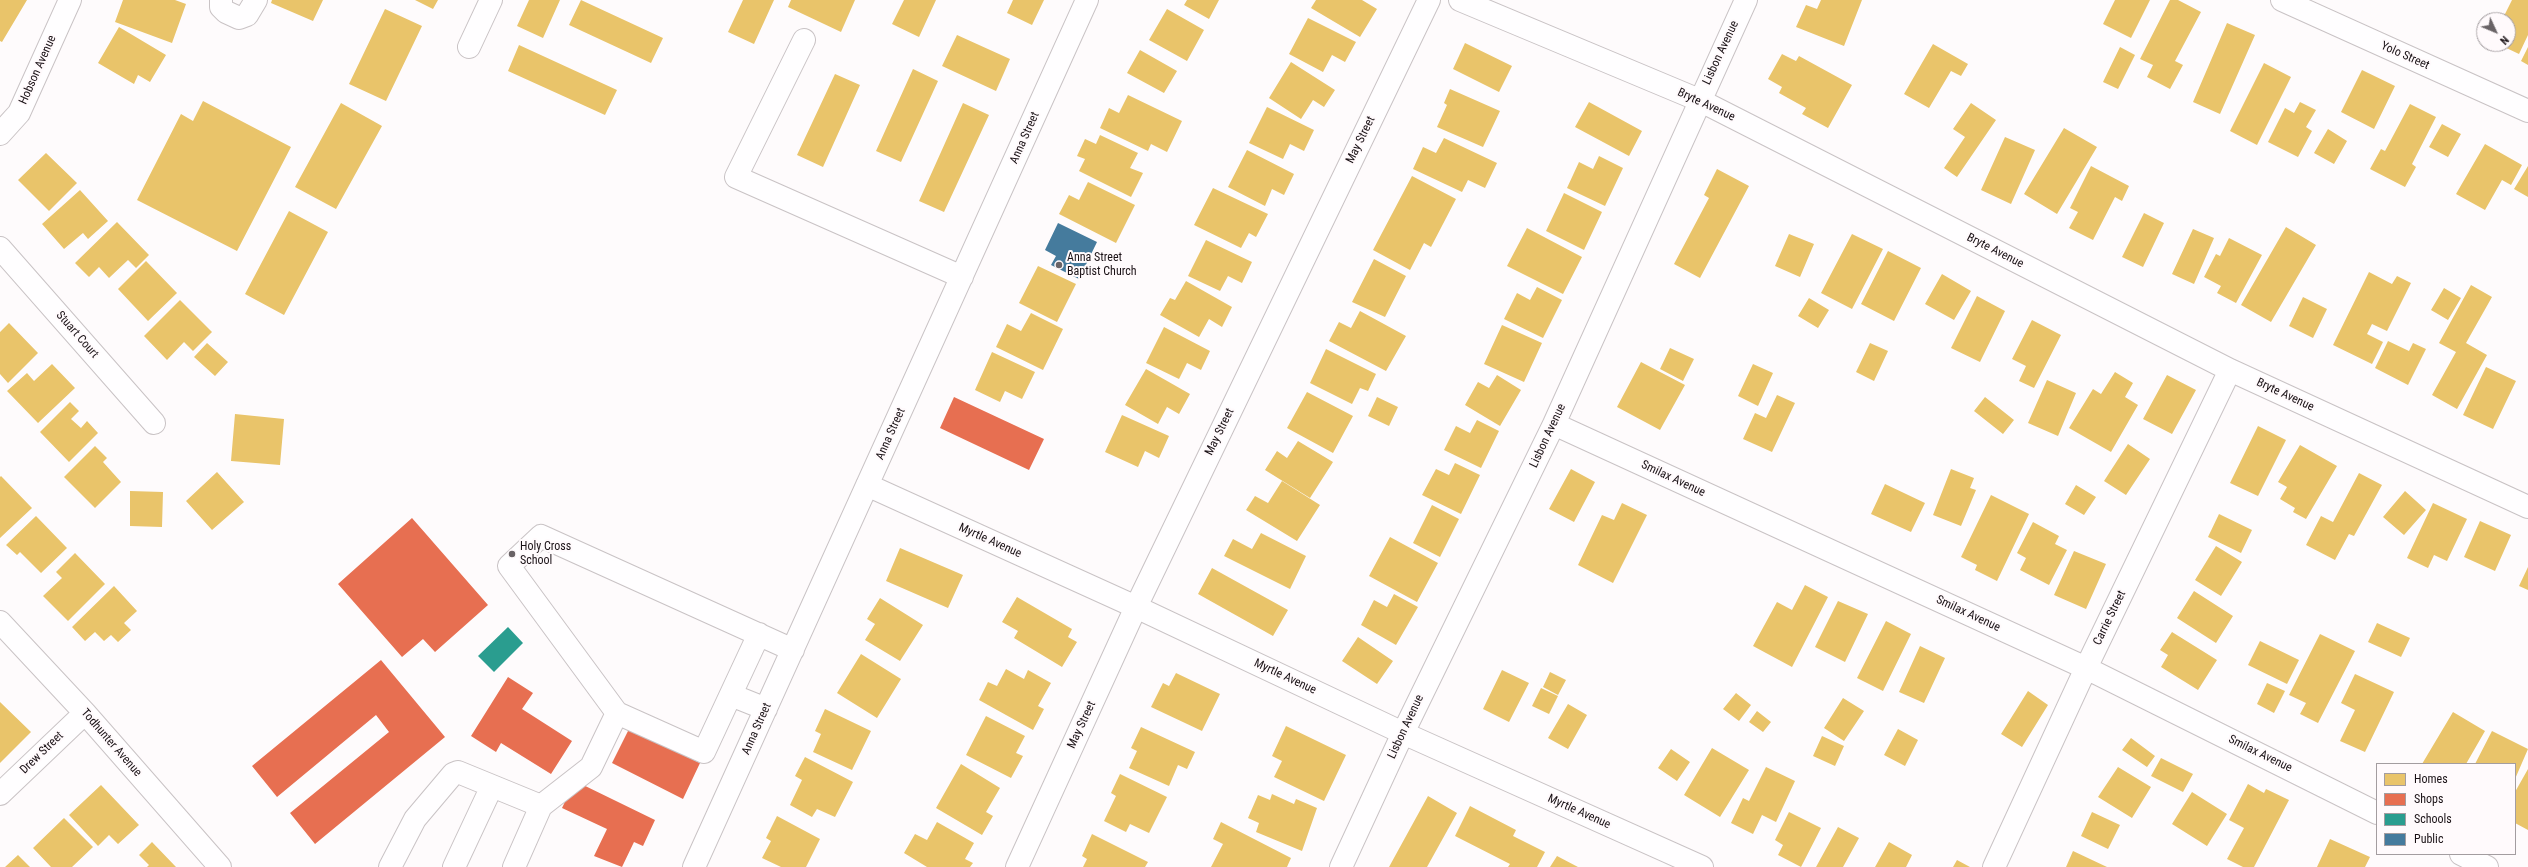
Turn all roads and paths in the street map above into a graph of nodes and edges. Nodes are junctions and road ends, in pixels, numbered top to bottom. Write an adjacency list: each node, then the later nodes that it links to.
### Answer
1 (70, 0): 14 (street, Hobson Avenue)
2 (221, 0): 3 (street)
3 (256, 0)
4 (491, 0): 11 (street)
5 (1087, 0): 16 (street, Anna Street)
6 (1429, 0): 22 (street, May Street)
7 (1460, 0): 12 (street, Bryte Avenue)
8 (1746, 0): 12 (street, Lisbon Avenue)
9 (2282, 0): 13 (street, Yolo Street)
10 (804, 40): 16 (street)
11 (469, 47)
12 (1700, 100): 17 (street, Bryte Avenue); 19 (street, Lisbon Avenue)
13 (2528, 111)
14 (0, 134)
15 (0, 248): 18 (street, Stuart Court)
16 (962, 276): 20 (street, Anna Street)
17 (2230, 370): 21 (street, Bryte Avenue); 26 (street, Carrie Street)
18 (154, 422)
19 (1554, 424): 26 (street, Smilax Avenue); 31 (street, Lisbon Avenue)
20 (867, 486): 22 (street, Myrtle Avenue); 25 (street, Anna Street)
21 (2528, 507)
22 (1136, 607): 31 (street, Myrtle Avenue); 42 (street, May Street)
23 (0, 622): 29 (street, Todhunter Avenue)
24 (759, 634): 25 (street); 27 (street); 30 (street)
25 (793, 650): 28 (street, Anna Street)
26 (2086, 668): 35 (street, Smilax Avenue); 45 (street, Carrie Street)
27 (731, 695): 28 (street); 30 (street)
28 (766, 709): 41 (street, Anna Street)
29 (85, 713): 33 (street, Drew Street); 37 (street, Todhunter Avenue)
30 (617, 713): 34 (street)
31 (1403, 733): 43 (street, Lisbon Avenue); 44 (street, Myrtle Avenue)
32 (492, 786): 34 (street); 38 (street); 39 (street)
33 (0, 794)
34 (541, 806): 40 (street)
35 (2376, 812)
36 (2463, 855): 46 (street)
37 (220, 867)
38 (390, 867)
39 (454, 867)
40 (514, 867)
41 (694, 867)
42 (1017, 867)
43 (1341, 867)
44 (1702, 867)
45 (1994, 867)
46 (2487, 867)

